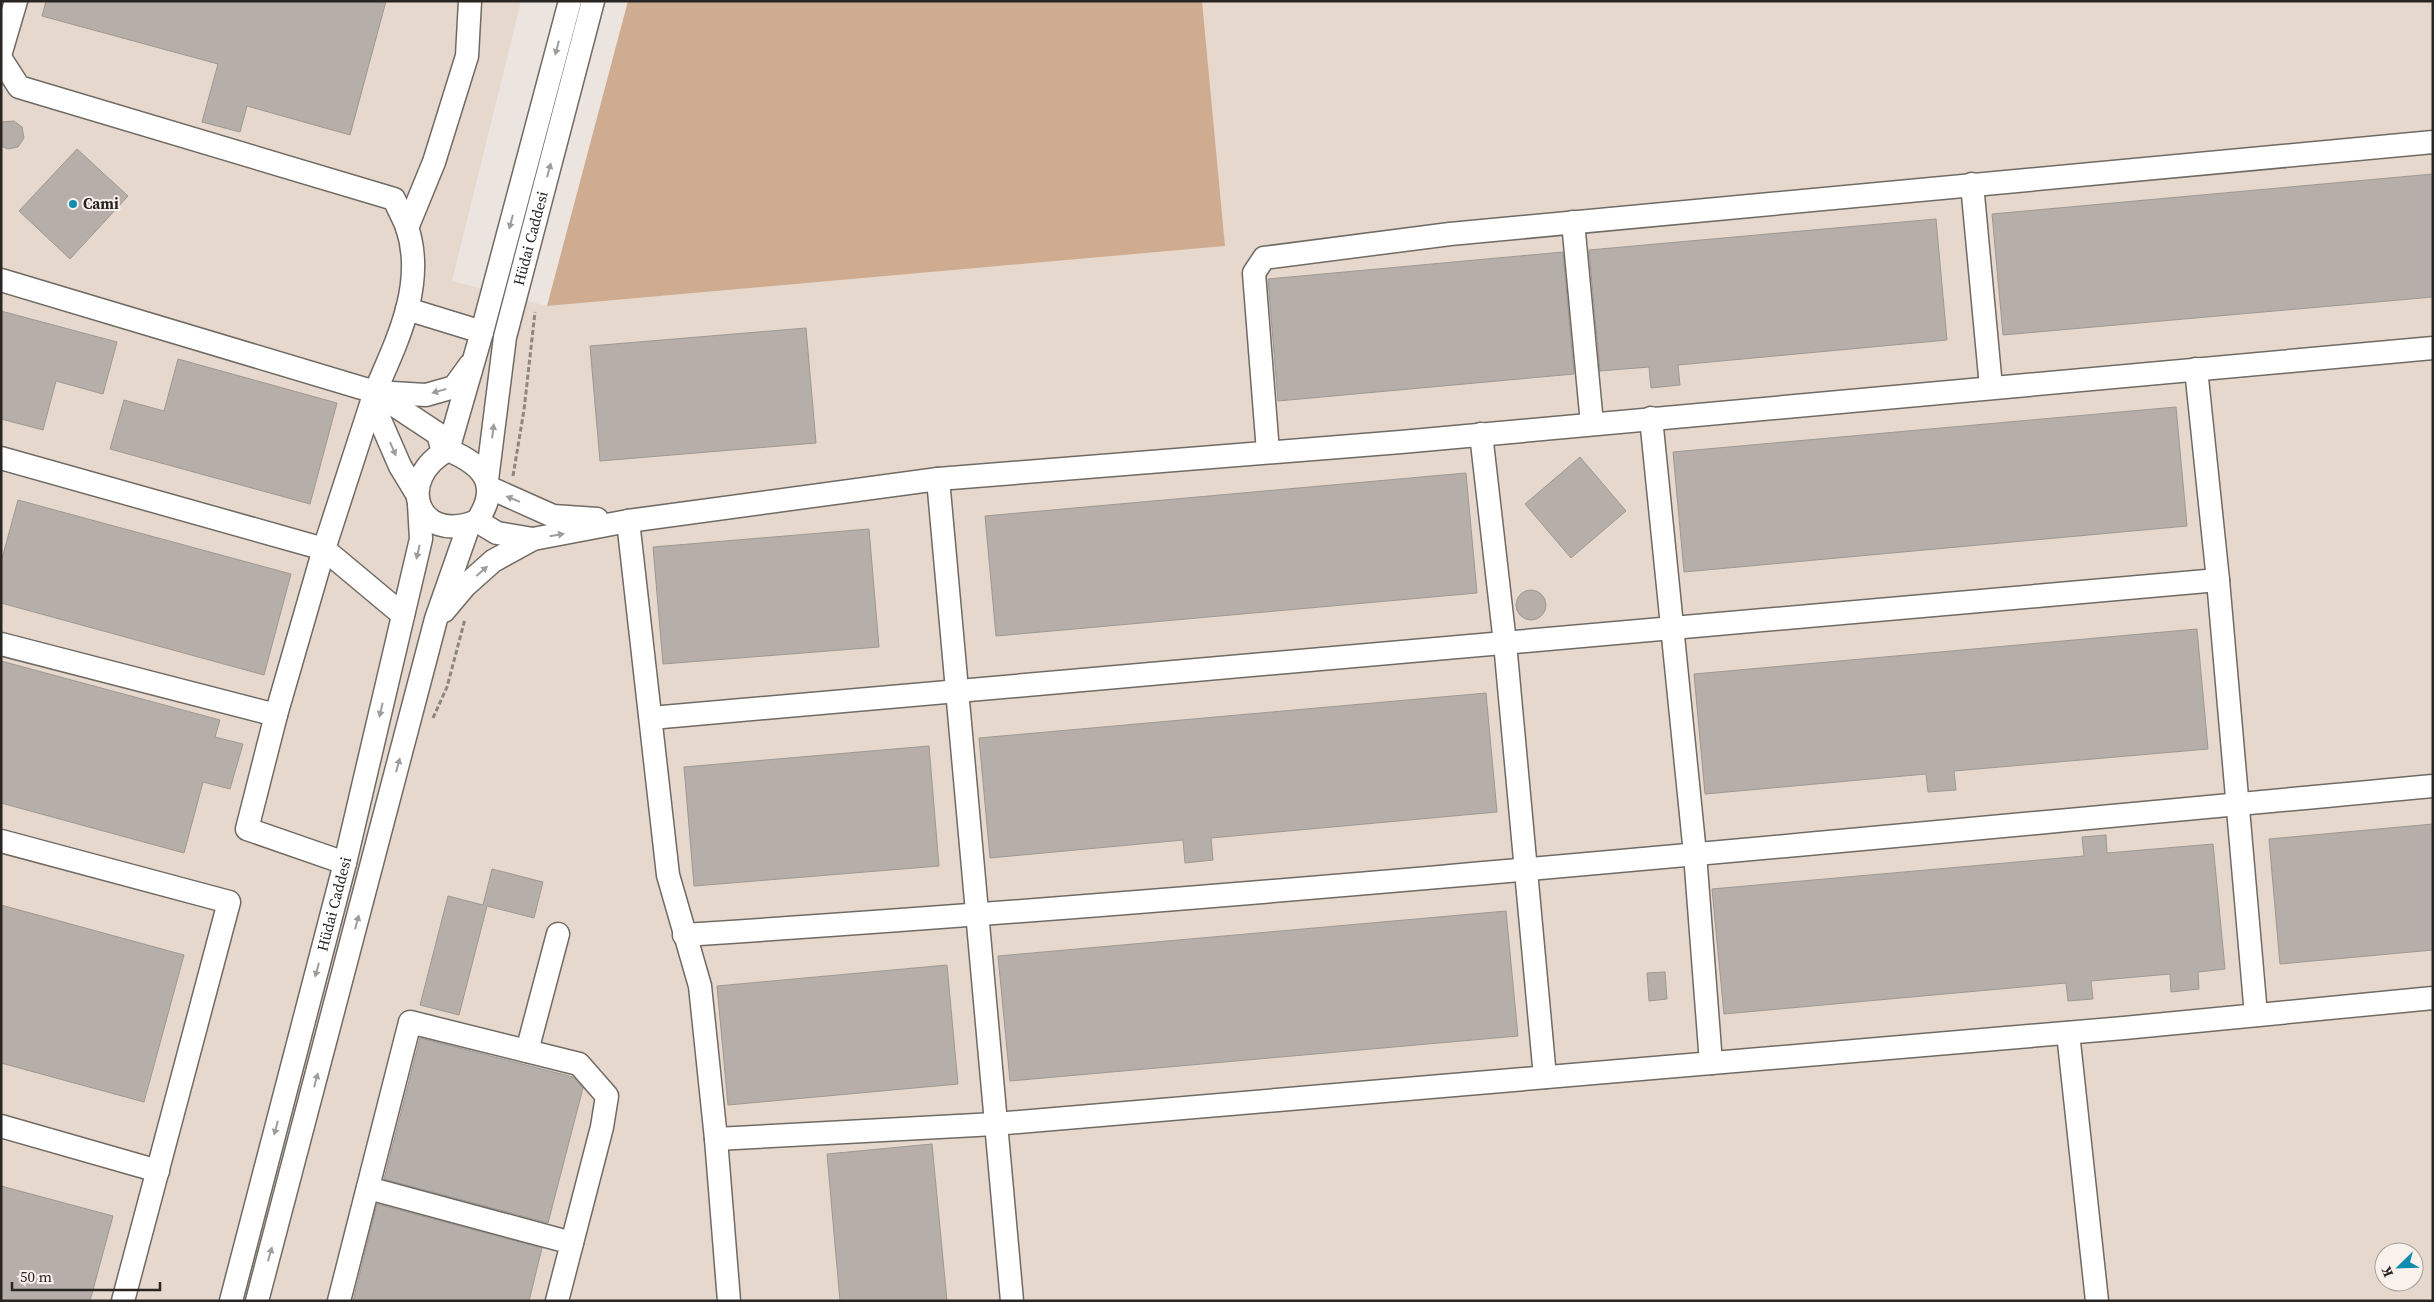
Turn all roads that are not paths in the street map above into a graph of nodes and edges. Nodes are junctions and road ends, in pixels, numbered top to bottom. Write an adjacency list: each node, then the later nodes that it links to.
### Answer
1 (16, 1): 5 (street)
2 (470, 1): 10 (street)
3 (570, 1): 13 (street, Hüdai Caddesi, one-way to 13)
4 (593, 1): 26 (street, Hüdai Caddesi, one-way to 4)
5 (1, 52)
6 (1, 59): 10 (street)
7 (2433, 142): 8 (street)
8 (1972, 184): 9 (street); 17 (street)
9 (1573, 222): 20 (street); 23 (street)
10 (407, 228): 12 (street)
11 (1, 280): 18 (street)
12 (407, 309): 13 (street); 18 (street)
13 (482, 332): 15 (street, Hüdai Caddesi)
14 (2433, 348): 16 (street)
15 (474, 360): 18 (street, one-way to 18); 22 (street, Hüdai Caddesi)
16 (2196, 370): 17 (street); 32 (street)
17 (1991, 387): 19 (street)
18 (374, 398): 22 (street); 27 (street, one-way to 27); 31 (street)
19 (1651, 418): 20 (street); 35 (street)
20 (1592, 424): 21 (street)
21 (1482, 434): 23 (street); 36 (street)
22 (446, 451): 26 (street); 27 (street)
23 (1268, 452): 25 (street)
24 (1, 458): 31 (street)
25 (938, 479): 28 (street); 38 (street)
26 (488, 483): 28 (street, one-way to 26); 29 (street)
27 (418, 499): 29 (street); 33 (street, Hüdai Caddesi, one-way to 33)
28 (628, 521): 30 (street, one-way to 28); 40 (street)
29 (473, 523): 30 (street); 34 (street, Hüdai Caddesi)
30 (533, 539): 34 (street, one-way to 30)
31 (324, 549): 33 (street); 39 (street)
32 (2218, 580): 35 (street); 42 (street)
33 (403, 615): 45 (street, Hüdai Caddesi, one-way to 45)
34 (436, 619): 64 (street, Hüdai Caddesi, one-way to 34)
35 (1672, 628): 36 (street); 44 (street)
36 (1505, 643): 38 (street); 46 (street)
37 (1, 644): 39 (street)
38 (956, 691): 40 (street); 47 (street)
39 (276, 715): 45 (street)
40 (651, 718): 49 (street)
41 (2433, 786): 42 (street)
42 (2238, 804): 44 (street); 51 (street)
43 (1, 841): 59 (street)
44 (1694, 854): 46 (street); 54 (street)
45 (345, 863): 63 (street, Hüdai Caddesi, one-way to 63)
46 (1526, 869): 47 (street); 55 (street)
47 (976, 916): 49 (street); 56 (street)
48 (558, 934): 53 (street)
49 (684, 935): 58 (street)
50 (2433, 998): 51 (street)
51 (2256, 1015): 52 (street)
52 (2068, 1033): 54 (street); 69 (street)
53 (527, 1051): 60 (street); 61 (street)
54 (1711, 1063): 55 (street)
55 (1545, 1077): 56 (street)
56 (995, 1124): 58 (street); 68 (street)
57 (1, 1126): 59 (street)
58 (716, 1138): 67 (street)
59 (158, 1171): 62 (street)
60 (368, 1188): 61 (street); 65 (street)
61 (572, 1243): 66 (street)
62 (123, 1301)
63 (231, 1301)
64 (257, 1301)
65 (339, 1301)
66 (557, 1301)
67 (728, 1301)
68 (1012, 1301)
69 (2097, 1301)

